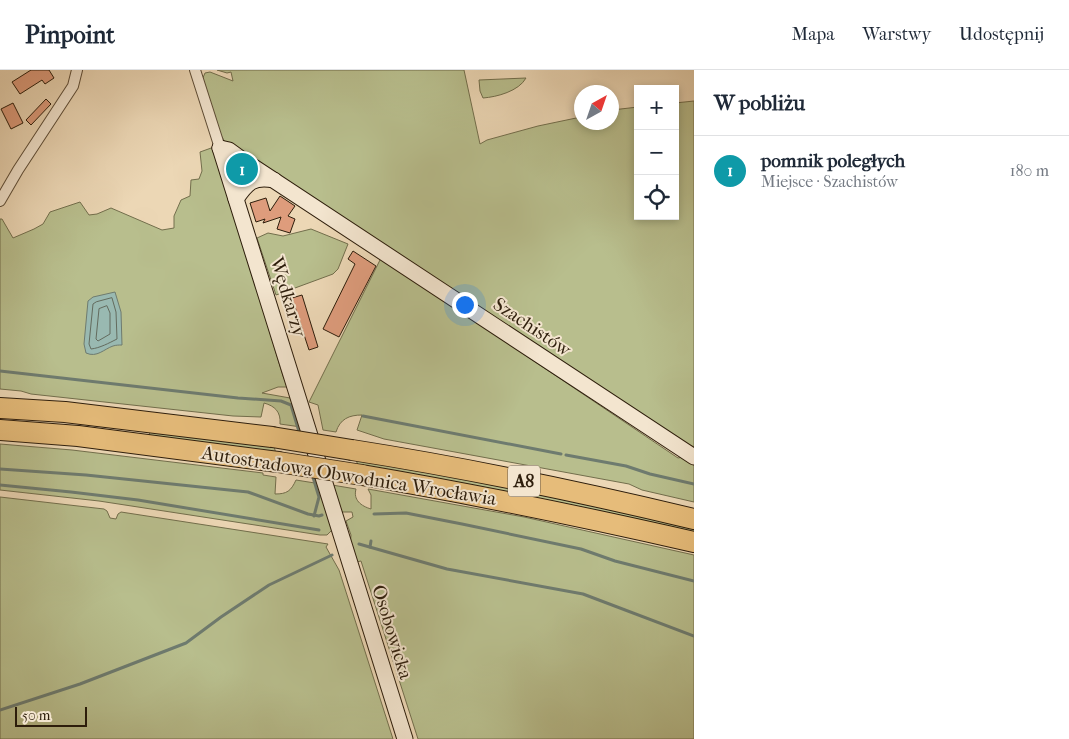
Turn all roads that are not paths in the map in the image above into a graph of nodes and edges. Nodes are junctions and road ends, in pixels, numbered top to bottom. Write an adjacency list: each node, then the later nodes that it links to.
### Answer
1 (77, 70): 6 (street)
2 (195, 70): 3 (street, Wędkarzy)
3 (220, 148): 4 (street, Szachistów); 5 (street, Wędkarzy)
4 (274, 180): 5 (street); 9 (street, Szachistów)
5 (236, 199): 11 (street, Wędkarzy)
6 (0, 201)
7 (0, 408): 10 (highway, Autostradowa Obwodnica Wrocławia / A8, bridge)
8 (0, 430): 12 (highway, Autostradowa Obwodnica Wrocławia / A8, bridge)
9 (694, 457)
10 (694, 519)
11 (342, 537): 13 (street, Osobowicka)
12 (694, 542)
13 (405, 739)

